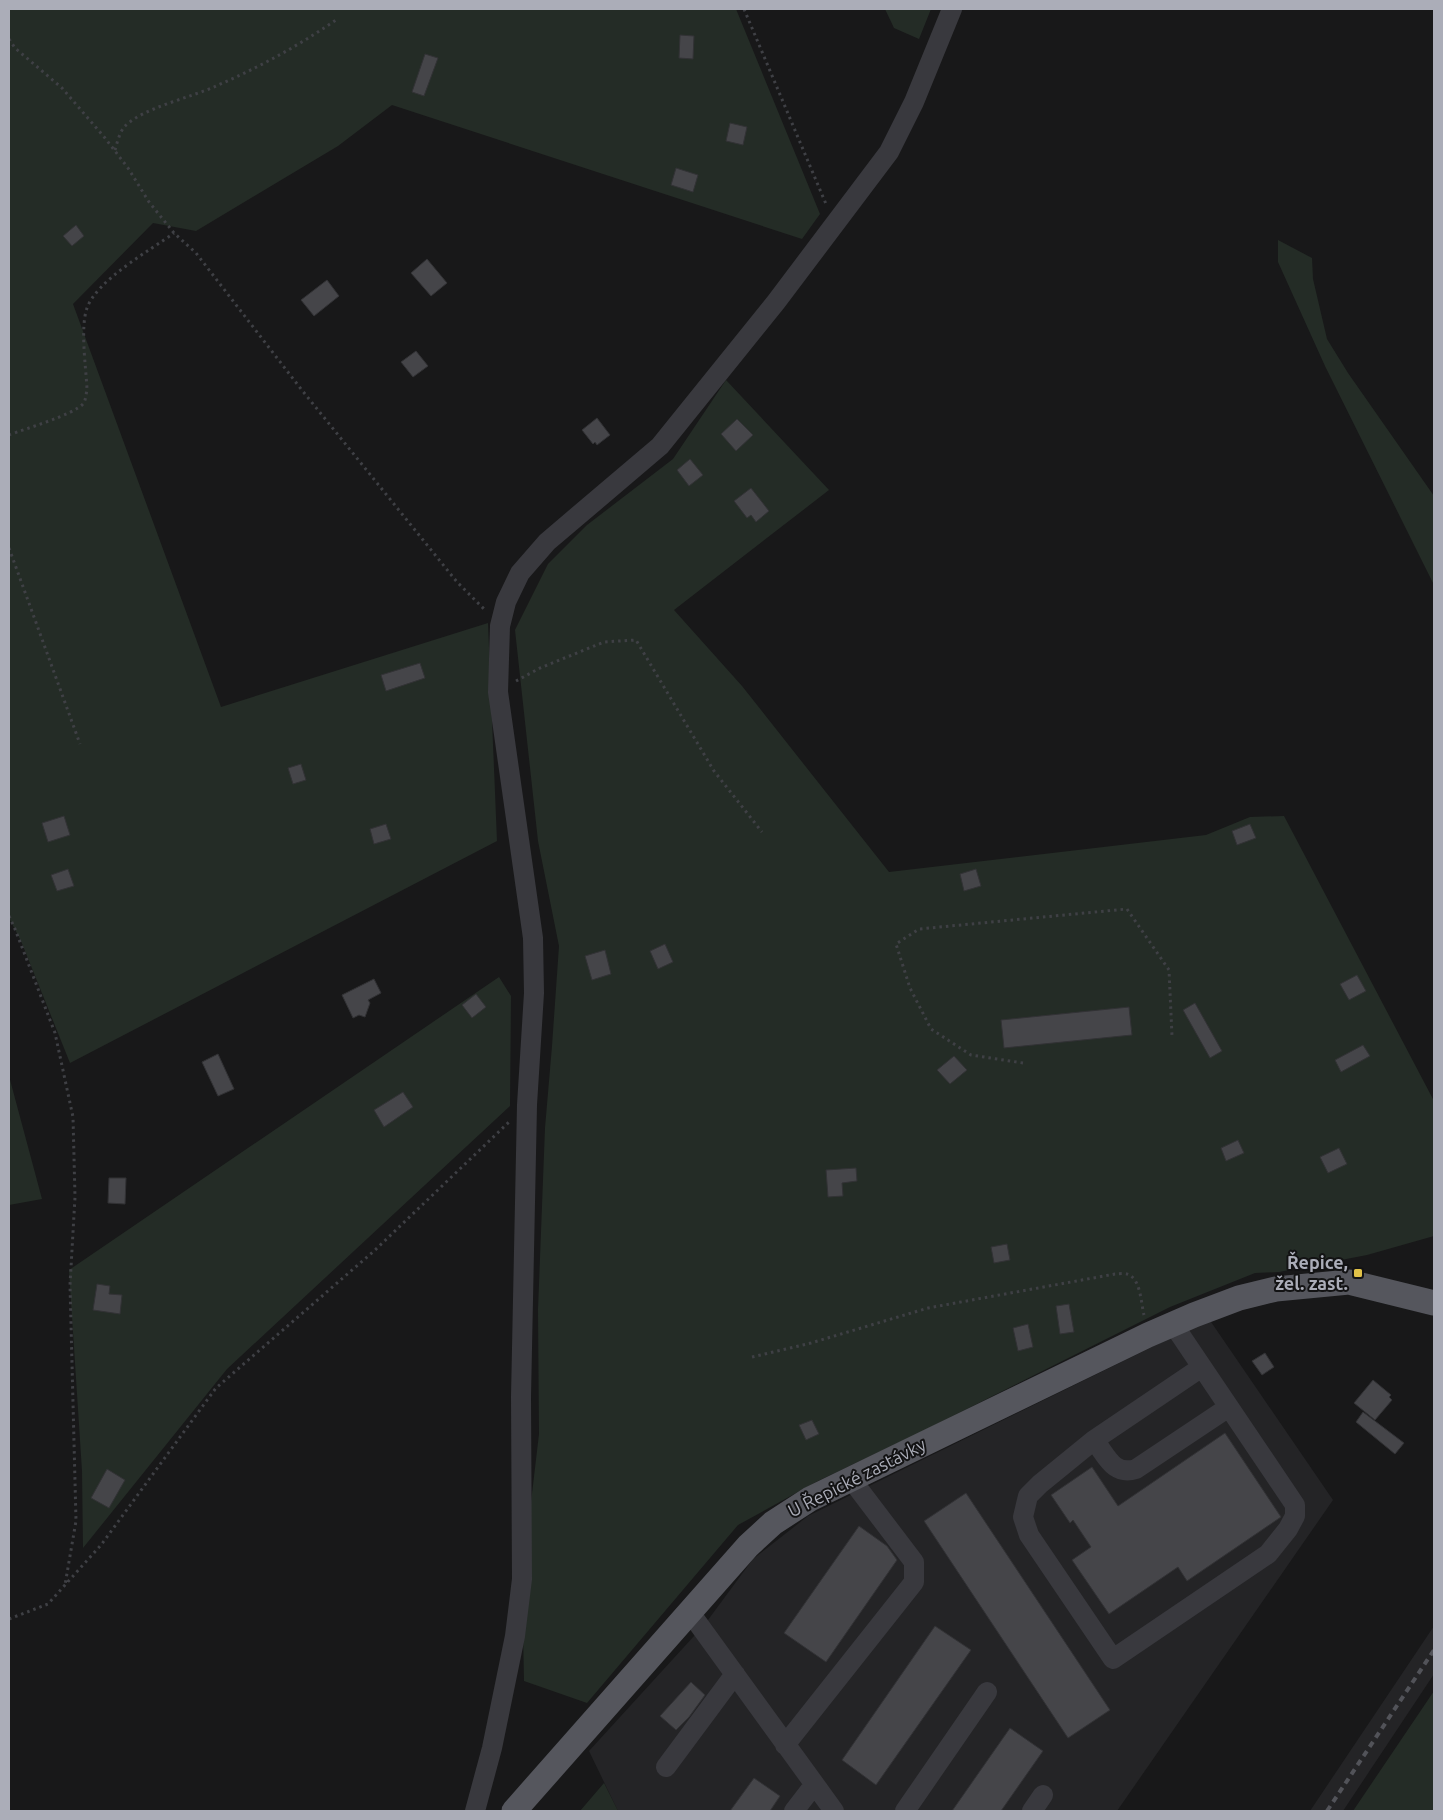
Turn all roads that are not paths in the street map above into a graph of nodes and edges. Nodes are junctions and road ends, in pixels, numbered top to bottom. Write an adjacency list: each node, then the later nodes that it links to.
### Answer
1 (952, 9): 14 (street)
2 (1434, 1303): 3 (main road, U Řepické zastávky)
3 (1173, 1324): 4 (street); 7 (main road, U Řepické zastávky)
4 (1202, 1367): 5 (street); 6 (street)
5 (1229, 1407): 6 (street); 6 (street)
6 (1094, 1440)
7 (851, 1479): 8 (main road, U Řepické zastávky); 11 (street)
8 (689, 1611): 9 (street); 15 (main road, U Řepické zastávky)
9 (735, 1674): 11 (street); 12 (street)
10 (988, 1692): 18 (street)
11 (785, 1745): 13 (street)
12 (666, 1767)
13 (814, 1785): 16 (street); 17 (street)
14 (475, 1811)
15 (514, 1811)
16 (794, 1811)
17 (834, 1811)
18 (905, 1811)

